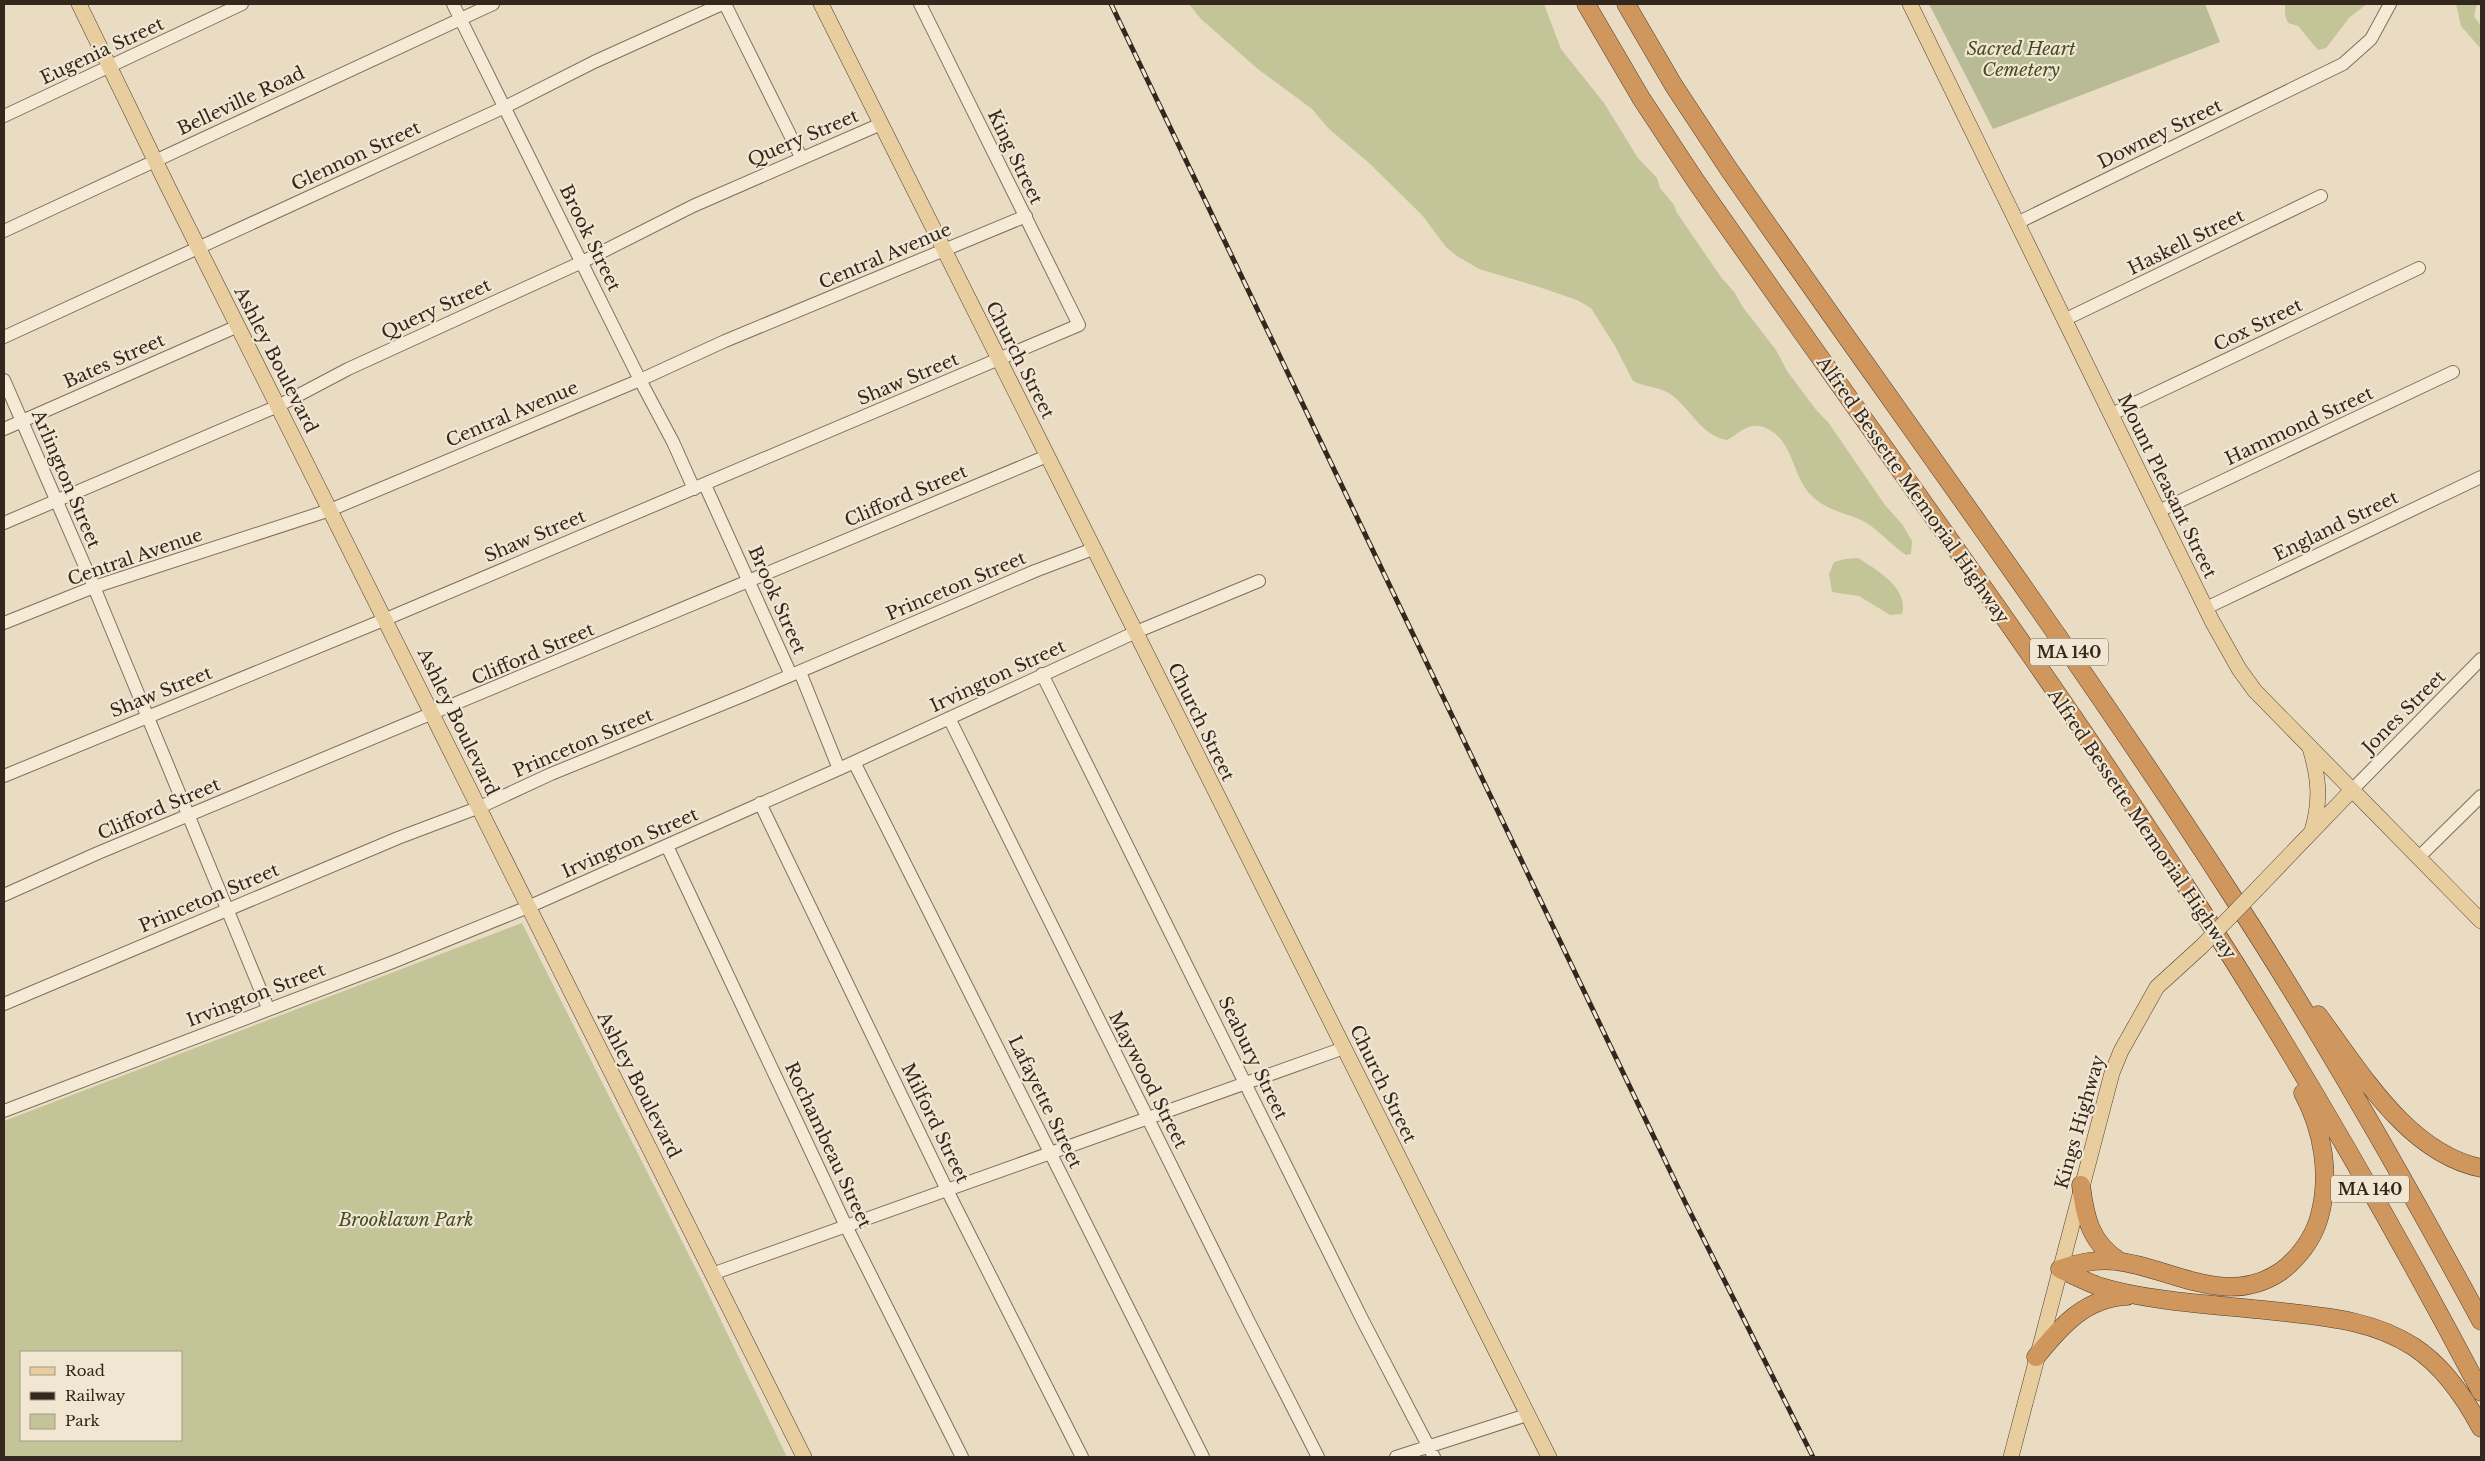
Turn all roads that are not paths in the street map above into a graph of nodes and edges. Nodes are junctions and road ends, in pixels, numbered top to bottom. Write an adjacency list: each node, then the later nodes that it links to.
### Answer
1 (79, 4): 13 (main road, Ashley Boulevard)
2 (242, 4): 13 (street, Eugenia Street)
3 (453, 4): 12 (street, Brook Street)
4 (493, 4): 12 (street, Belleville Road)
5 (724, 4): 14 (street, Glennon Street); 17 (street)
6 (820, 4): 16 (main road, Church Street)
7 (920, 4): 20 (street, King Street)
8 (1586, 4): 77 (highway, Alfred Bessette Memorial Highway / MA 140)
9 (1626, 4): 76 (highway, Alfred Bessette Memorial Highway / MA 140)
10 (1910, 4): 21 (main road, Mount Pleasant Street)
11 (2390, 4): 21 (street, Downey Street)
12 (461, 20): 14 (street, Brook Street); 18 (street, Belleville Road)
13 (110, 66): 15 (street, Eugenia Street); 18 (main road, Ashley Boulevard)
14 (505, 107): 23 (street, Glennon Street); 25 (street, Brook Street)
15 (4, 116)
16 (881, 124): 17 (street, Query Street); 24 (main road, Church Street)
17 (801, 157): 25 (street, Query Street)
18 (155, 160): 22 (street, Belleville Road); 23 (main road, Ashley Boulevard)
19 (2321, 196): 27 (street, Haskell Street)
20 (1026, 216): 24 (street, Central Avenue); 29 (street, King Street)
21 (2019, 222): 27 (main road, Mount Pleasant Street)
22 (4, 230)
23 (198, 247): 28 (main road, Ashley Boulevard); 30 (street, Glennon Street)
24 (944, 251): 31 (main road, Church Street); 34 (street, Central Avenue)
25 (582, 262): 34 (street, Brook Street); 35 (street, Query Street)
26 (2418, 268): 36 (street, Cox Street)
27 (2066, 319): 36 (main road, Mount Pleasant Street)
28 (238, 326): 35 (main road, Ashley Boulevard); 37 (street, Bates Street)
29 (1078, 326): 31 (street, Shaw Street)
30 (4, 337)
31 (1000, 360): 39 (main road, Church Street); 41 (street, Shaw Street)
32 (2453, 372): 44 (street, Hammond Street)
33 (4, 380): 37 (street, Arlington Street)
34 (640, 380): 41 (street, Brook Street); 43 (street, Central Avenue)
35 (278, 406): 42 (street, Query Street); 43 (main road, Ashley Boulevard)
36 (2112, 414): 44 (main road, Mount Pleasant Street)
37 (22, 421): 38 (street, Bates Street); 42 (street, Arlington Street)
38 (4, 429)
39 (1047, 456): 46 (main road, Church Street); 47 (street, Clifford Street)
40 (2481, 476): 50 (street, England Street)
41 (700, 487): 47 (street, Brook Street); 51 (street, Shaw Street)
42 (55, 500): 45 (street, Query Street); 49 (street, Arlington Street)
43 (330, 510): 49 (street, Central Avenue); 51 (main road, Ashley Boulevard)
44 (2159, 511): 50 (main road, Mount Pleasant Street)
45 (4, 523)
46 (1093, 549): 53 (main road, Church Street); 55 (street, Princeton Street)
47 (750, 581): 55 (street, Brook Street); 57 (street, Clifford Street)
48 (1259, 581): 53 (street, Irvington Street)
49 (94, 587): 52 (street, Central Avenue); 58 (street, Arlington Street)
50 (2206, 608): 60 (main road, Mount Pleasant Street)
51 (386, 619): 57 (main road, Ashley Boulevard); 58 (street, Shaw Street)
52 (4, 623)
53 (1136, 632): 56 (street, Irvington Street); 80 (main road, Church Street)
54 (2481, 659): 64 (street, Jones Street)
55 (796, 674): 62 (street, Brook Street); 67 (street, Princeton Street)
56 (1042, 674): 59 (street, Irvington Street); 81 (street, Seabury Street)
57 (433, 714): 67 (main road, Ashley Boulevard); 68 (street, Clifford Street)
58 (146, 718): 63 (street, Shaw Street); 68 (street, Arlington Street)
59 (949, 718): 61 (street, Irvington Street); 83 (street, Maywood Street)
60 (2308, 744): 64 (main road, Mount Pleasant Street); 69 (main road)
61 (854, 762): 62 (street, Irvington Street); 84 (street, Lafayette Street)
62 (839, 769): 66 (street, Irvington Street)
63 (4, 776)
64 (2352, 790): 69 (main road, Kings Highway); 71 (main road, Mount Pleasant Street)
65 (2481, 796): 71 (street)
66 (760, 803): 70 (street, Irvington Street); 87 (street, Milford Street)
67 (480, 807): 73 (main road, Ashley Boulevard); 74 (street, Princeton Street)
68 (188, 816): 72 (street, Clifford Street); 74 (street, Arlington Street)
69 (2312, 832): 86 (main road, Kings Highway, bridge)
70 (667, 846): 73 (street, Irvington Street); 88 (street, Rochambeau Street)
71 (2418, 857): 75 (main road, Mount Pleasant Street)
72 (4, 895)
73 (528, 907): 79 (street, Irvington Street); 91 (main road, Ashley Boulevard)
74 (228, 911): 78 (street, Princeton Street); 79 (street, Arlington Street)
75 (2481, 921)
76 (2264, 946): 85 (highway); 93 (highway, Alfred Bessette Memorial Highway / MA 140)
77 (2251, 990): 89 (highway); 95 (highway, Alfred Bessette Memorial Highway / MA 140)
78 (4, 1004)
79 (268, 1008): 82 (street, Irvington Street)
80 (1344, 1048): 81 (street); 96 (main road, Church Street)
81 (1246, 1083): 83 (street); 98 (street, Seabury Street)
82 (4, 1110)
83 (1148, 1118): 84 (street); 103 (street, Maywood Street)
84 (1051, 1154): 87 (street); 102 (street, Lafayette Street)
85 (2481, 1168)
86 (2081, 1185): 89 (highway); 90 (main road, Kings Highway)
87 (948, 1190): 88 (street); 101 (street, Milford Street)
88 (846, 1226): 91 (street); 100 (street, Rochambeau Street)
89 (2118, 1262): 90 (highway)
90 (2060, 1269): 92 (highway); 94 (main road, Kings Highway)
91 (712, 1274): 99 (main road, Ashley Boulevard)
92 (2135, 1295): 94 (highway); 97 (highway)
93 (2481, 1321)
94 (2036, 1357): 106 (main road, Kings Highway)
95 (2481, 1392)
96 (1527, 1415): 98 (street); 105 (main road, Church Street)
97 (2481, 1428)
98 (1431, 1452): 104 (street)
99 (804, 1457)
100 (962, 1457)
101 (1082, 1457)
102 (1203, 1457)
103 (1318, 1457)
104 (1396, 1457)
105 (1549, 1457)
106 (2011, 1457)

